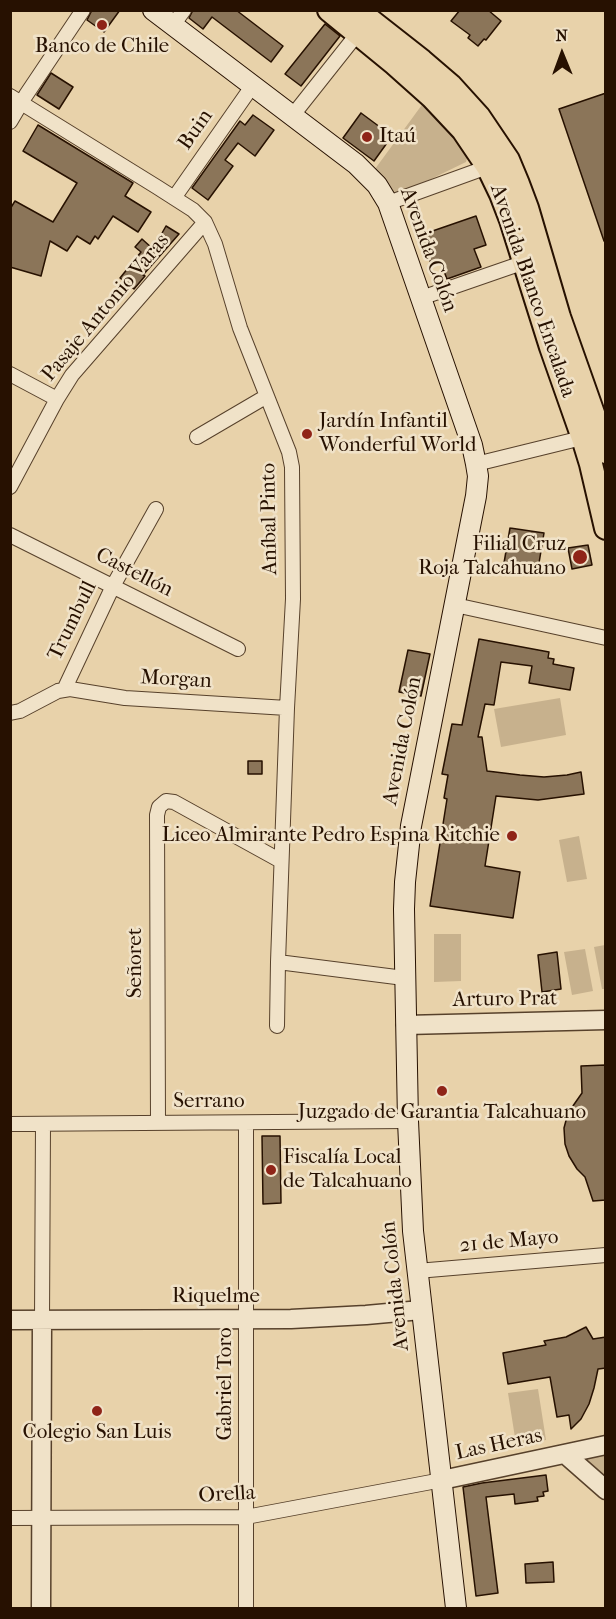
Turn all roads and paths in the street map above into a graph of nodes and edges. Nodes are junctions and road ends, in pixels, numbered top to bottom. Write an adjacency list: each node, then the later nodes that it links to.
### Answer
1 (82, 10): 7 (street)
2 (153, 10): 4 (main road, Avenida Colón)
3 (329, 10): 5 (main road, Avenida Blanco Encalada)
4 (178, 18): 6 (main road, Avenida Colón)
5 (358, 19): 8 (street); 10 (main road, Avenida Blanco Encalada)
6 (253, 85): 8 (main road, Avenida Colón); 11 (street, Buin)
7 (16, 99): 9 (street); 11 (street)
8 (293, 115): 12 (main road, Avenida Colón)
9 (10, 122)
10 (498, 157): 12 (street); 14 (main road, Avenida Blanco Encalada); 20 (main road, Avenida Blanco Encalada)
11 (174, 198): 13 (street)
12 (388, 203): 15 (main road, Avenida Colón)
13 (206, 222): 17 (street, Aníbal Pinto); 18 (street, Pasaje Antonio Varas)
14 (525, 262): 15 (street); 20 (main road, Avenida Blanco Encalada)
15 (421, 298): 21 (main road, Avenida Colón)
16 (10, 374): 18 (street)
17 (267, 396): 19 (street); 31 (street, Aníbal Pinto)
18 (57, 399): 22 (street, Pasaje Antonio Varas)
19 (197, 437)
20 (596, 441): 21 (street); 24 (main road, Avenida Blanco Encalada)
21 (476, 464): 27 (main road, Avenida Colón)
22 (10, 487)
23 (156, 509): 26 (street, Trumbull)
24 (606, 528)
25 (10, 534): 26 (street, Castellón)
26 (113, 586): 29 (street, Castellón); 30 (street, Trumbull)
27 (455, 605): 28 (street); 35 (main road, Avenida Colón)
28 (606, 638)
29 (238, 650)
30 (64, 690): 31 (street, Morgan); 32 (street)
31 (287, 708): 33 (street, Aníbal Pinto)
32 (10, 713)
33 (281, 861): 34 (street, Aníbal Pinto); 40 (street, Señoret)
34 (278, 962): 35 (street); 38 (street, Aníbal Pinto)
35 (404, 978): 37 (main road, Avenida Colón)
36 (606, 1020): 37 (street, Arturo Prat)
37 (406, 1025): 39 (main road, Avenida Colón)
38 (277, 1026)
39 (408, 1121): 41 (street, Serrano); 45 (main road, Avenida Colón)
40 (158, 1123): 41 (street, Serrano); 43 (street, Serrano)
41 (246, 1123): 47 (street, Gabriel Toro)
42 (10, 1124): 43 (street, Serrano)
43 (43, 1124): 49 (street)
44 (606, 1256): 45 (street, 21 de Mayo)
45 (417, 1271): 46 (main road, Avenida Colón)
46 (422, 1310): 47 (street, Riquelme); 52 (main road, Avenida Colón)
47 (247, 1319): 49 (street, Riquelme); 54 (street, Gabriel Toro)
48 (10, 1320): 49 (street, Riquelme)
49 (42, 1320): 56 (street)
50 (606, 1444): 51 (street, Las Heras)
51 (566, 1454): 52 (street, Las Heras); 53 (street, Las Heras)
52 (442, 1480): 54 (street, Orella); 59 (main road, Avenida Colón)
53 (606, 1490)
54 (246, 1517): 56 (street, Orella); 58 (street, Gabriel Toro)
55 (10, 1518): 56 (street, Orella)
56 (41, 1518): 57 (street)
57 (41, 1608)
58 (246, 1608)
59 (456, 1608)

